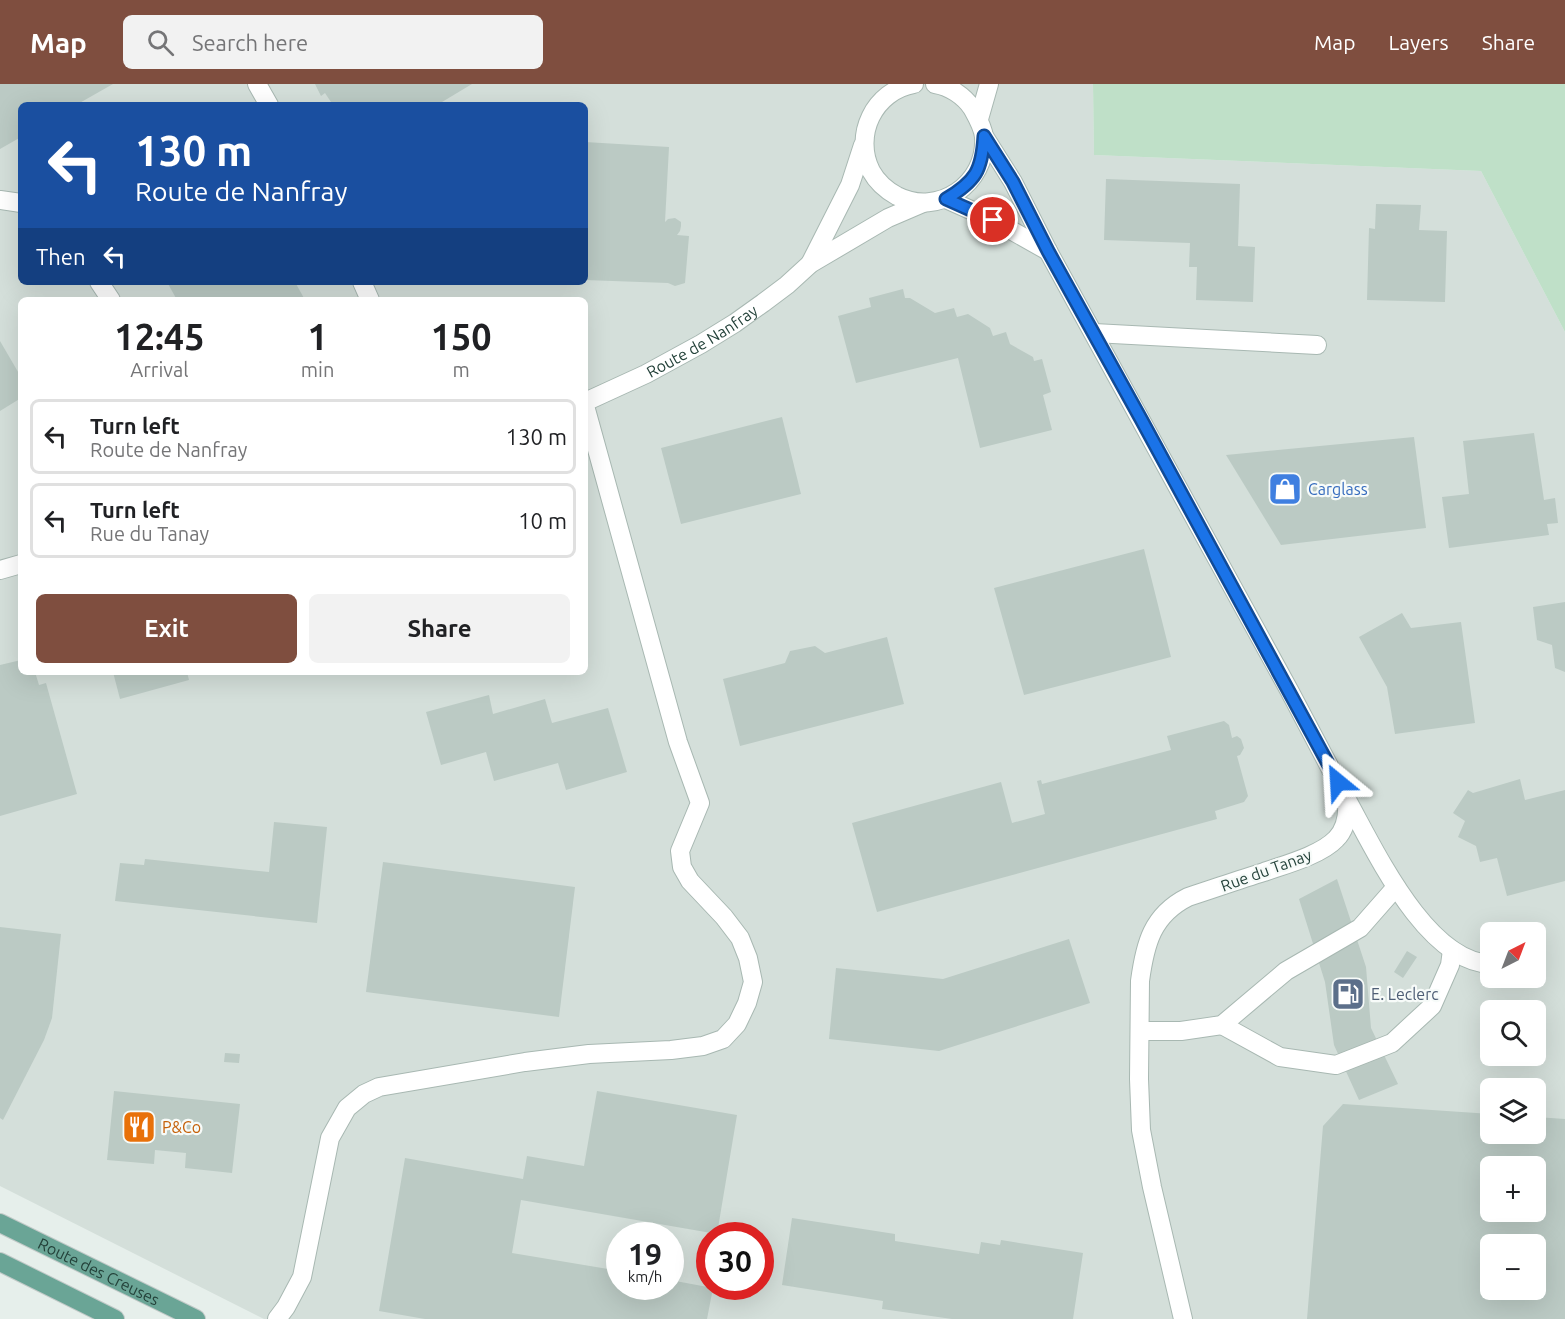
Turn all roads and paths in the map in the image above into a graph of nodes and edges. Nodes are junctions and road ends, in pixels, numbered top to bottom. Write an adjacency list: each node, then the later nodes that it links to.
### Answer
1 (257, 84): 5 (street)
2 (915, 84): 7 (street, Route de Nanfray)
3 (935, 84): 6 (street)
4 (989, 84): 6 (street, Route de Nanfray)
5 (266, 102)
6 (982, 128): 8 (street, Route de Nanfray); 12 (street)
7 (864, 142): 11 (street, Route de Nanfray); 13 (street, Route de Nanfray)
8 (946, 199): 11 (street, Route de Nanfray); 12 (street)
9 (0, 200): 10 (street)
10 (18, 203)
11 (923, 203): 13 (street, Route de Nanfray)
12 (1048, 251): 14 (street)
13 (810, 264): 16 (street, Route de Nanfray)
14 (1094, 333): 15 (street); 20 (street)
15 (1317, 345)
16 (588, 403)
17 (588, 415): 30 (street)
18 (18, 565): 19 (street)
19 (0, 570)
20 (1347, 800): 21 (street); 25 (street, Rue du Tanay)
21 (1396, 888): 22 (street); 24 (street)
22 (1452, 950): 23 (street); 24 (street)
23 (1480, 963)
24 (1222, 1025): 25 (street)
25 (1140, 1032): 31 (street, Rue du Tanay)
26 (0, 1223): 29 (main road, Route des Creuses)
27 (0, 1262): 28 (main road)
28 (115, 1319)
29 (196, 1319)
30 (277, 1319)
31 (1184, 1319)

